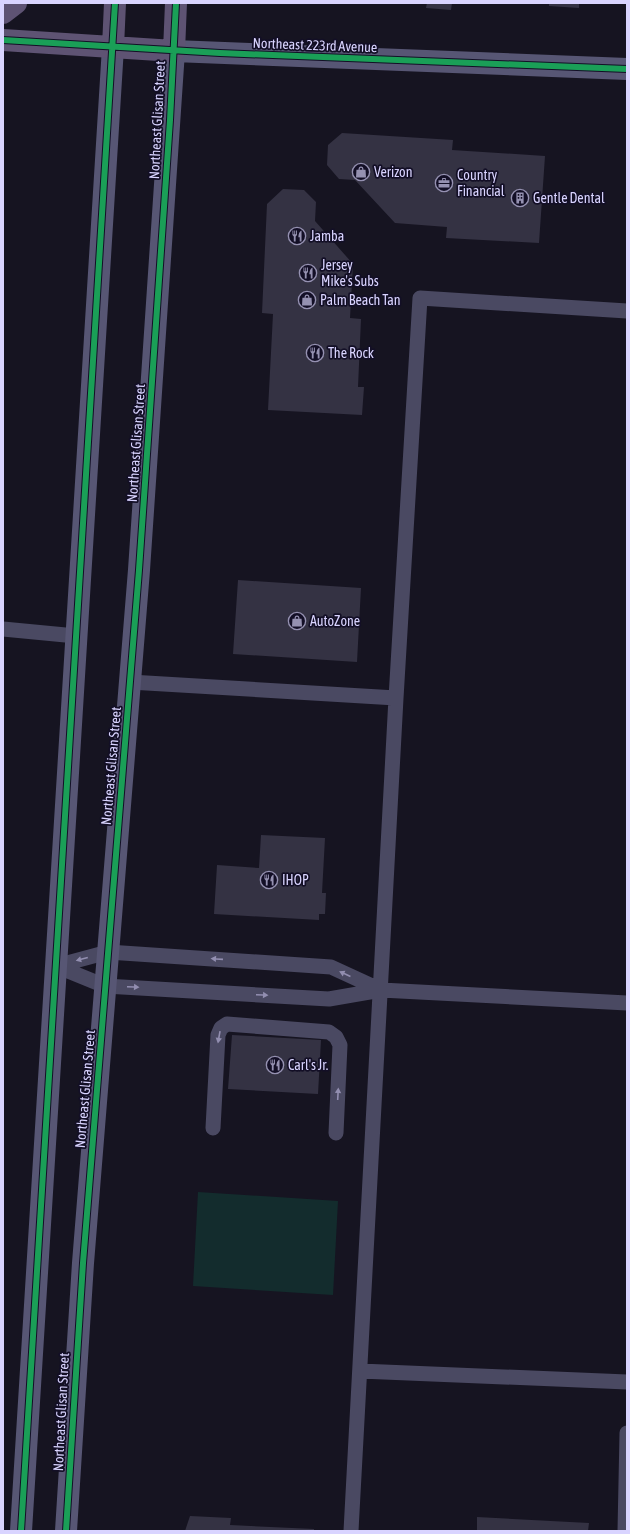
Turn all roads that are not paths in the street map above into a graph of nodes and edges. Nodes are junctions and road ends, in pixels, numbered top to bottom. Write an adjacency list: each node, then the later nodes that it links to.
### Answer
1 (16, 3): 4 (main road)
2 (115, 3): 6 (main road)
3 (176, 3): 7 (main road, Northeast Glisan Street)
4 (3, 13)
5 (3, 40): 6 (main road, Northeast 223rd Avenue)
6 (113, 47): 7 (main road, Northeast 223rd Avenue); 11 (main road)
7 (174, 51): 8 (main road, Northeast 223rd Avenue); 12 (main road, Northeast Glisan Street)
8 (627, 69)
9 (627, 311): 13 (lane)
10 (3, 629): 11 (lane)
11 (76, 636): 15 (main road)
12 (130, 682): 13 (lane); 14 (main road, Northeast Glisan Street)
13 (396, 698): 17 (lane)
14 (108, 952): 15 (lane, one-way to 15); 16 (main road, Northeast Glisan Street); 17 (lane, one-way to 14)
15 (56, 966): 16 (lane); 24 (main road)
16 (105, 986): 17 (lane, one-way to 17); 25 (main road, Northeast Glisan Street)
17 (380, 990): 18 (lane); 21 (lane)
18 (627, 1003)
19 (213, 1128): 20 (lane, one-way to 19)
20 (336, 1133)
21 (360, 1371): 22 (lane); 26 (lane)
22 (627, 1382)
23 (627, 1433): 27 (lane)
24 (20, 1531)
25 (66, 1531)
26 (351, 1531)
27 (625, 1531)

